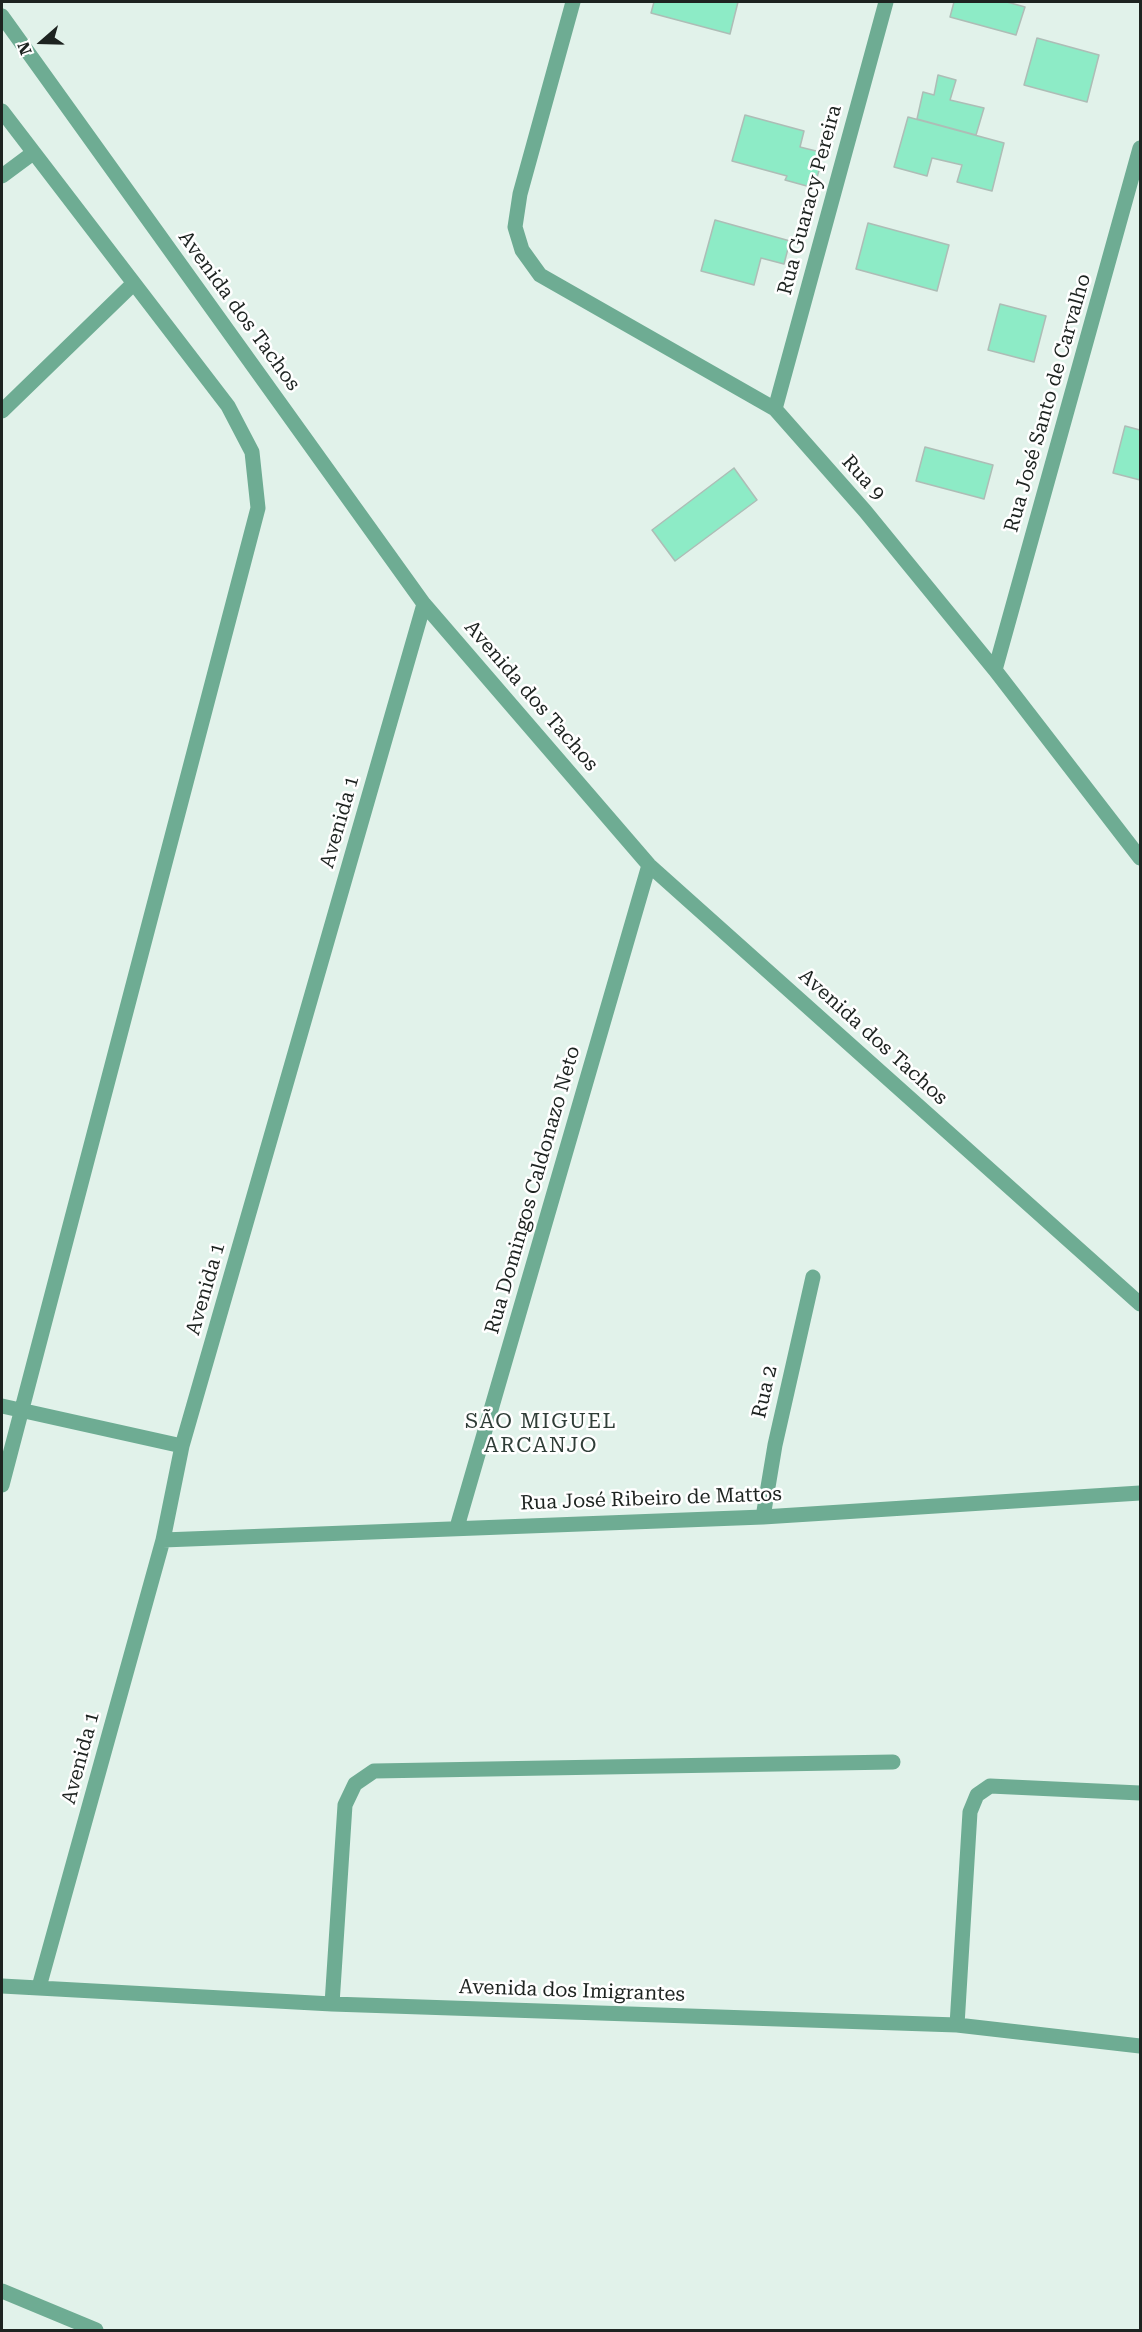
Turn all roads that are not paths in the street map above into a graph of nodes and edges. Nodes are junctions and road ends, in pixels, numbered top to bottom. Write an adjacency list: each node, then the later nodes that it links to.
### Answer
1 (573, 2): 9 (street, Rua 9)
2 (886, 2): 9 (street, Rua Guaracy Pereira)
3 (2, 16): 11 (street, Avenida dos Tachos)
4 (2, 111): 6 (street)
5 (1140, 148): 12 (street, Rua José Santo de Carvalho)
6 (33, 153): 7 (street); 8 (street)
7 (2, 176)
8 (133, 284): 10 (street); 18 (street)
9 (774, 409): 12 (street, Rua 9)
10 (2, 411)
11 (424, 604): 14 (street, Avenida dos Tachos); 19 (street, Avenida 1)
12 (995, 670): 13 (street, Rua 9)
13 (1140, 858)
14 (649, 864): 16 (street, Avenida dos Tachos); 23 (street, Rua Domingos Caldonazo Neto)
15 (813, 1277): 22 (street, Rua 2)
16 (1140, 1304)
17 (2, 1406): 18 (street)
18 (21, 1412): 19 (street); 20 (street)
19 (182, 1446): 24 (street, Avenida 1)
20 (2, 1485)
21 (1140, 1493): 22 (street, Rua José Ribeiro de Mattos)
22 (763, 1516): 23 (street, Rua José Ribeiro de Mattos)
23 (457, 1527): 24 (street, Rua José Ribeiro de Mattos)
24 (163, 1540): 28 (street, Avenida 1)
25 (893, 1762): 29 (street)
26 (1140, 1792): 30 (street)
27 (2, 1986): 28 (street, Avenida dos Imigrantes)
28 (39, 1988): 29 (street, Avenida dos Imigrantes)
29 (332, 2004): 30 (street, Avenida dos Imigrantes)
30 (957, 2025): 31 (street, Avenida dos Imigrantes)
31 (1140, 2046)
32 (2, 2291): 33 (street)
33 (96, 2331)

